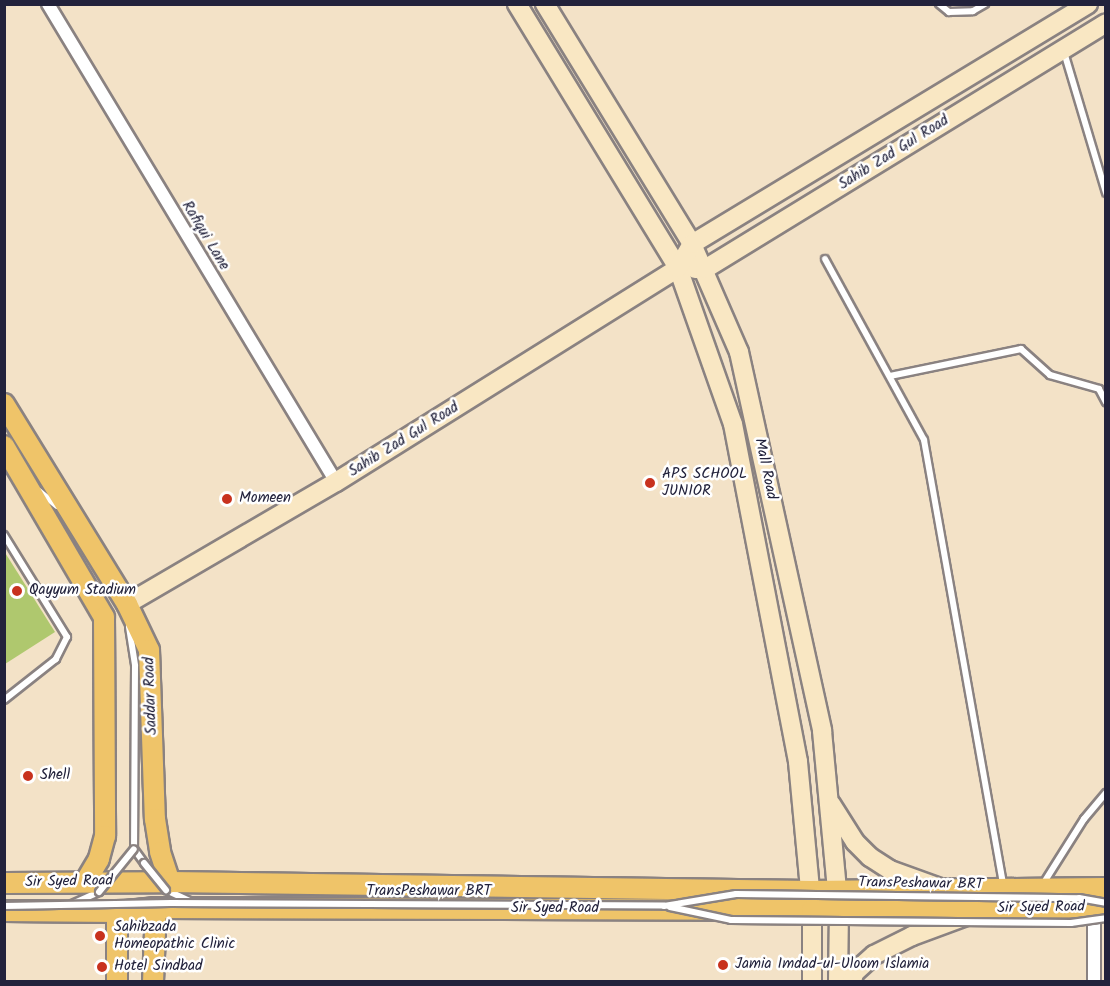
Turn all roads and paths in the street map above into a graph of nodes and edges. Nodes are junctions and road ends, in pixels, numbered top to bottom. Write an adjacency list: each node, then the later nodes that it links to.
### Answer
1 (48, 4): 20 (street, Rafiqui Lane)
2 (517, 4): 12 (main road, Mall Road)
3 (544, 4): 10 (main road, Mall Road)
4 (939, 4): 5 (lane)
5 (984, 4)
6 (1088, 4): 10 (main road, Sahib Zad Gul Road)
7 (1106, 23): 8 (main road, Sahib Zad Gul Road)
8 (1063, 49): 9 (lane); 13 (main road, Sahib Zad Gul Road)
9 (1106, 193)
10 (692, 243): 12 (main road, Sahib Zad Gul Road); 13 (main road, Mall Road)
11 (825, 259): 14 (lane)
12 (678, 268): 13 (main road); 20 (main road, Sahib Zad Gul Road); 38 (main road, Mall Road)
13 (705, 269): 27 (main road, Mall Road)
14 (890, 376): 15 (lane); 37 (lane)
15 (1106, 402)
16 (4, 404): 18 (main road, Saddar Road)
17 (4, 446): 19 (main road)
18 (38, 459): 21 (lane); 24 (main road, Saddar Road)
19 (21, 474): 21 (lane); 29 (main road)
20 (336, 482): 24 (main road, Sahib Zad Gul Road)
21 (57, 506): 22 (lane)
22 (63, 516)
23 (4, 535): 25 (lane)
24 (125, 610): 28 (lane); 31 (main road, Saddar Road)
25 (4, 700)
26 (1106, 793): 34 (lane)
27 (828, 800): 36 (main road); 39 (main road, Mall Road)
28 (134, 849): 40 (lane, TransPeshawar BRT, bridge); 42 (lane, TransPeshawar BRT, bridge)
29 (86, 881): 30 (main road, Sir Syed Road); 31 (main road, Sir Syed Road)
30 (25, 882): 32 (main road, Sir Syed Road); 49 (main road)
31 (171, 882): 33 (main road, Sir Syed Road)
32 (4, 883)
33 (428, 885): 38 (main road, Sir Syed Road); 46 (main road)
34 (1040, 888): 35 (main road, Sir Syed Road); 37 (main road, Sir Syed Road)
35 (1106, 888)
36 (943, 889): 37 (main road, Sir Syed Road); 39 (main road, Sir Syed Road)
37 (1004, 889)
38 (812, 900): 39 (main road, Sir Syed Road); 46 (main road, Sir Syed Road); 53 (main road, Mall Road)
39 (838, 900): 45 (main road, Sir Syed Road); 54 (main road, Mall Road)
40 (194, 903): 42 (lane, TransPeshawar BRT, bridge); 43 (lane, TransPeshawar BRT, bridge)
41 (4, 906): 42 (lane, TransPeshawar BRT, bridge)
42 (69, 906)
43 (664, 906): 47 (lane, TransPeshawar BRT, bridge); 47 (lane, TransPeshawar BRT, bridge)
44 (156, 908): 46 (main road, Sir Syed Road); 50 (main road, Sir Syed Road); 52 (main road)
45 (988, 908): 47 (main road, Sir Syed Road); 55 (main road)
46 (427, 909)
47 (1102, 909): 56 (street)
48 (4, 911): 49 (main road, Sir Syed Road)
49 (25, 912): 50 (main road, Sir Syed Road)
50 (117, 912): 51 (main road)
51 (117, 981)
52 (153, 981)
53 (812, 981)
54 (838, 981)
55 (852, 981)
56 (1094, 981)

